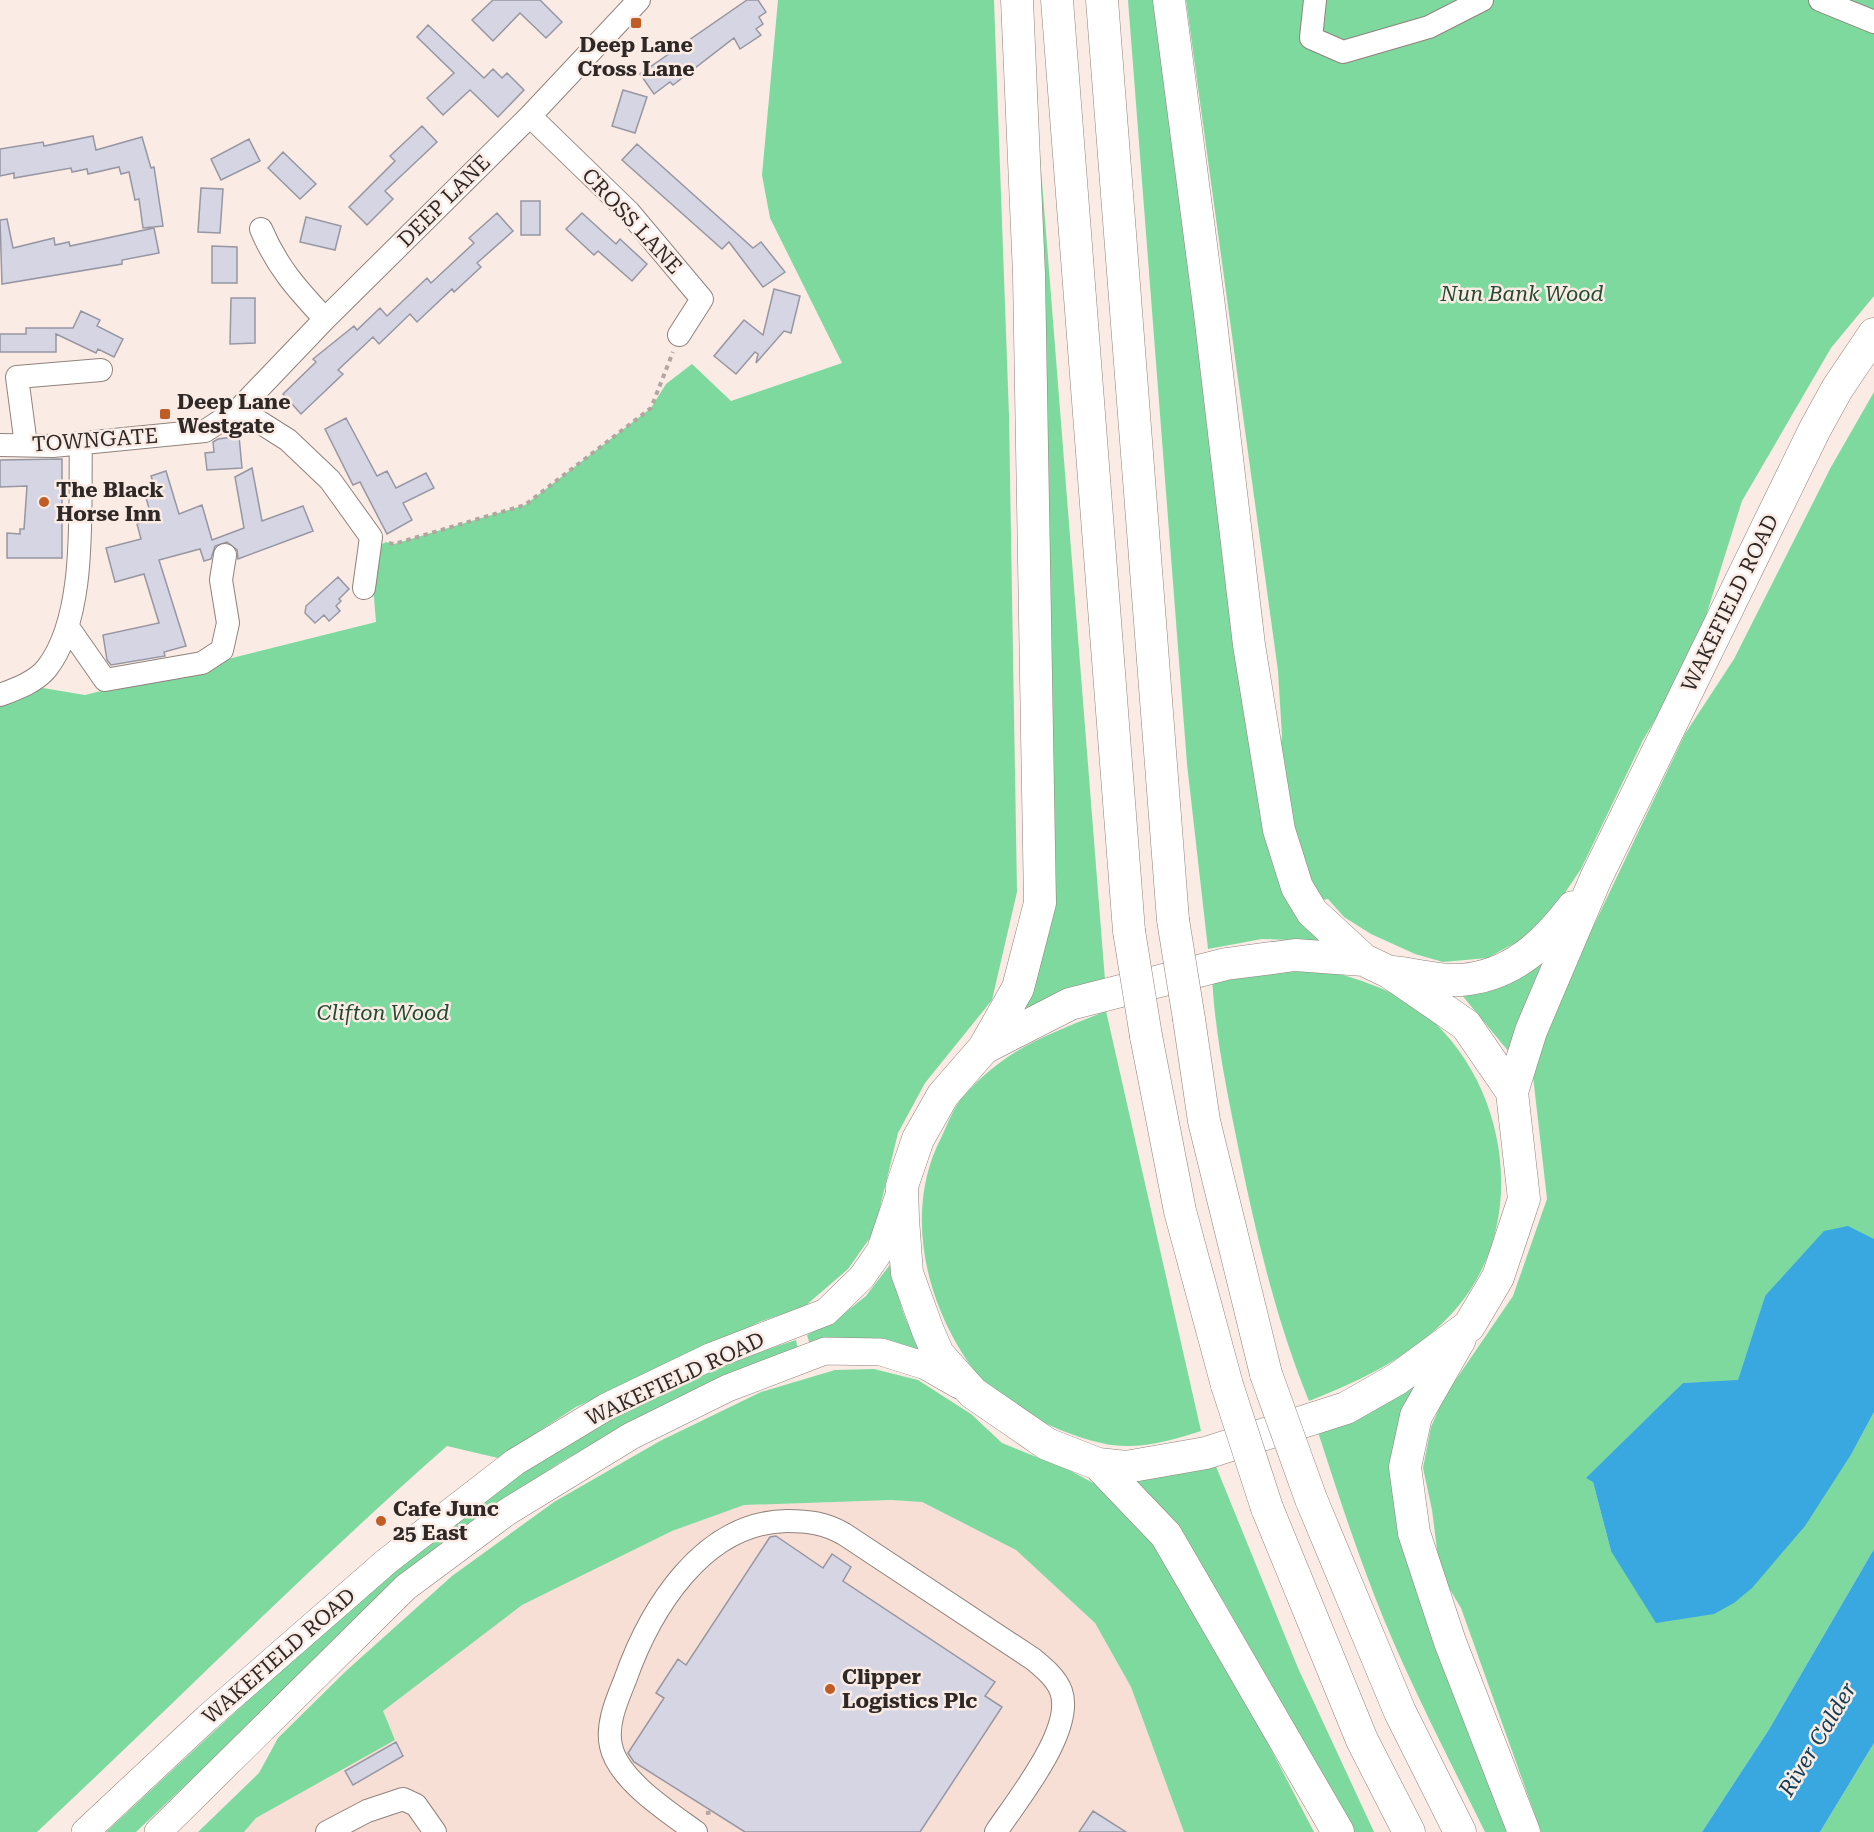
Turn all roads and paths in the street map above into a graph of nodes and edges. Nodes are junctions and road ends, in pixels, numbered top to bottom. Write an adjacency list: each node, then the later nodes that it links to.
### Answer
1 (639, 0): 10 (street, DEEP LANE)
2 (1017, 0): 27 (highway)
3 (1057, 0): 40 (highway, bridge)
4 (1102, 0): 41 (highway, bridge)
5 (1168, 0): 26 (highway)
6 (1315, 0): 7 (street)
7 (1482, 0)
8 (1821, 0): 9 (street)
9 (1874, 22)
10 (530, 116): 12 (street, DEEP LANE); 14 (street, CROSS LANE)
11 (261, 229): 12 (street)
12 (324, 320): 16 (street, TOWNGATE)
13 (1874, 334): 25 (highway, WAKEFIELD ROAD)
14 (679, 335): 20 (path)
15 (101, 370): 19 (street)
16 (239, 409): 17 (street, TOWNGATE); 20 (street)
17 (81, 443): 19 (street, TOWNGATE); 23 (street)
18 (0, 445): 19 (street, TOWNGATE)
19 (26, 445)
20 (371, 537): 22 (street)
21 (225, 555): 23 (street)
22 (364, 588)
23 (68, 627): 24 (street)
24 (0, 695)
25 (1596, 878): 26 (highway, WAKEFIELD ROAD); 28 (highway, WAKEFIELD ROAD)
26 (1377, 966): 27 (highway, WAKEFIELD ROAD); 28 (highway)
27 (984, 1048): 29 (highway)
28 (1512, 1092): 30 (highway)
29 (902, 1186): 31 (highway); 33 (main road, WAKEFIELD ROAD)
30 (1468, 1326): 32 (highway); 42 (highway)
31 (973, 1394): 32 (highway); 34 (main road, WAKEFIELD ROAD)
32 (1098, 1464): 39 (highway)
33 (85, 1832)
34 (158, 1832)
35 (327, 1832): 36 (street)
36 (435, 1832)
37 (696, 1832): 38 (street)
38 (996, 1832)
39 (1338, 1832)
40 (1409, 1832)
41 (1460, 1832)
42 (1524, 1832)

